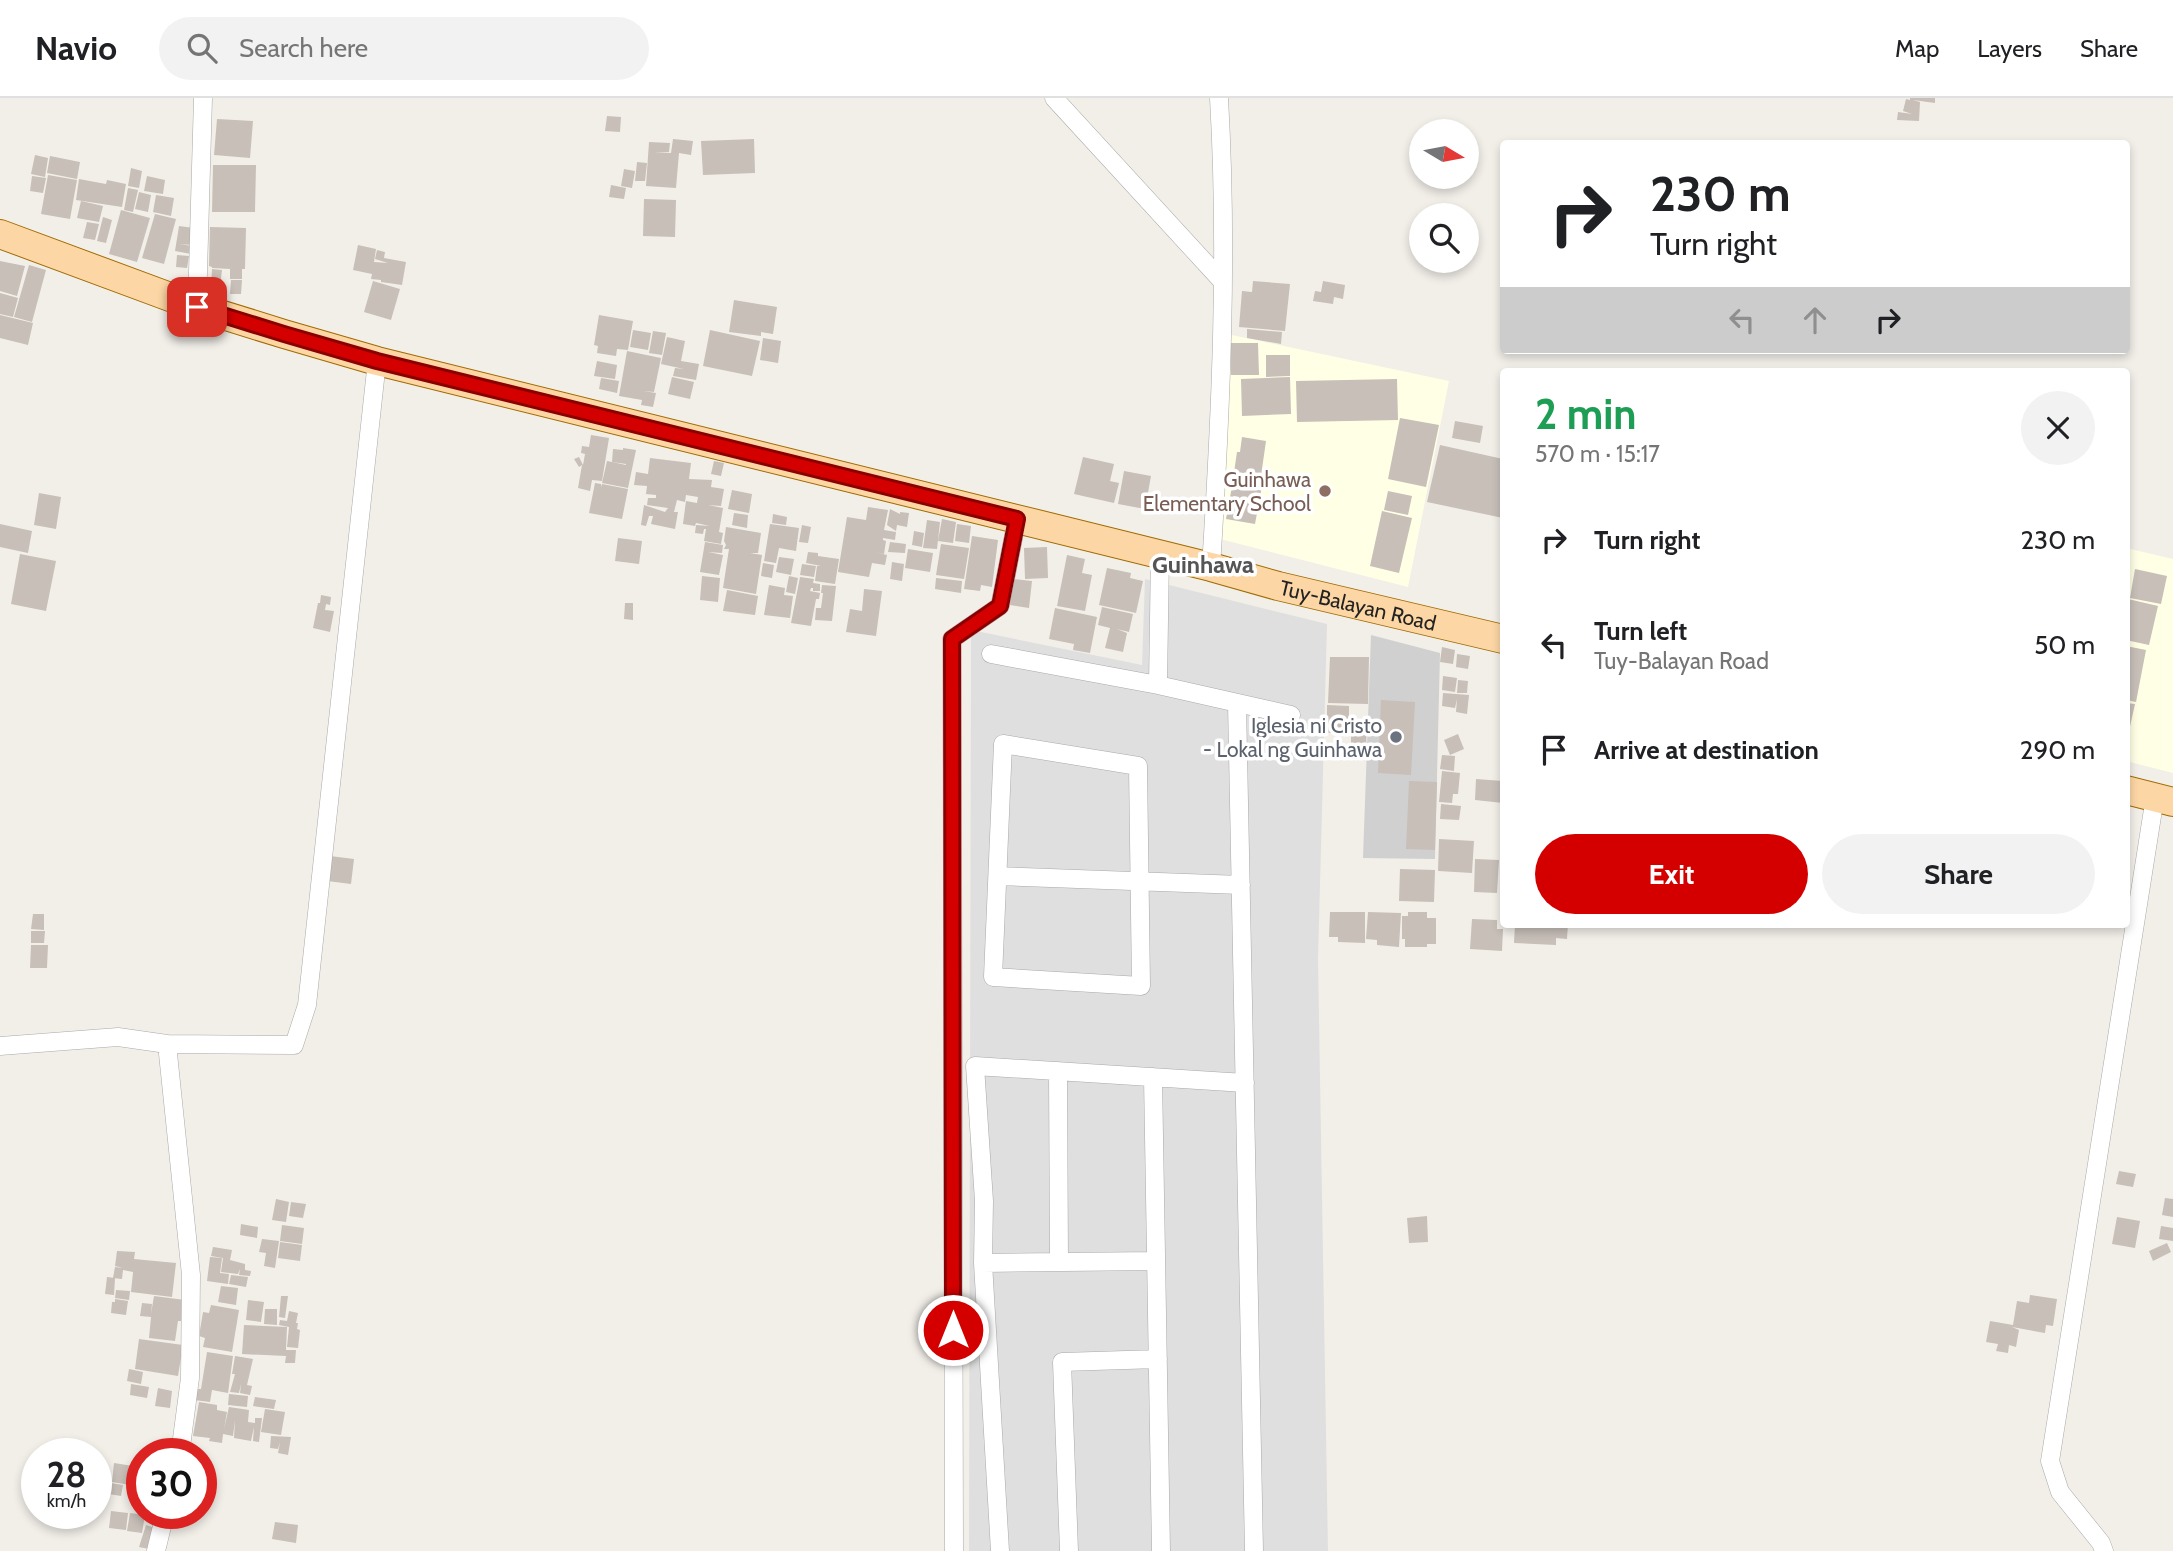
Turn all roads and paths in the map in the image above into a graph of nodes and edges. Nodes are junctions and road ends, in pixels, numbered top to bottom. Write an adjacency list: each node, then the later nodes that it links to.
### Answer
1 (203, 98): 6 (street)
2 (1054, 98): 5 (street)
3 (1219, 98): 5 (street)
4 (0, 234): 6 (main road, Tuy-Balayan Road)
5 (1222, 281): 10 (street)
6 (197, 307): 7 (main road, Tuy-Balayan Road)
7 (377, 361): 8 (main road, Tuy-Balayan Road); 21 (street)
8 (1017, 519): 9 (main road, Tuy-Balayan Road); 33 (street)
9 (1160, 554): 10 (main road, Tuy-Balayan Road); 13 (street)
10 (1210, 567): 11 (main road, Tuy-Balayan Road)
11 (1500, 638)
12 (991, 654): 13 (street)
13 (1157, 685): 14 (street)
14 (1237, 703): 15 (street); 20 (street)
15 (1291, 715)
16 (2130, 791): 17 (main road)
17 (2164, 799): 38 (street)
18 (998, 876): 19 (street); 19 (street); 19 (street)
19 (1140, 881): 20 (street)
20 (1241, 884): 25 (street)
21 (167, 1044): 22 (street); 30 (street)
22 (0, 1046)
23 (1058, 1072): 24 (street); 27 (street); 28 (street)
24 (1153, 1077): 25 (street); 26 (street)
25 (1245, 1083): 37 (street)
26 (1156, 1261): 27 (street); 29 (street)
27 (1059, 1262): 28 (street)
28 (984, 1263): 34 (street)
29 (1158, 1359): 35 (street); 36 (street)
30 (182, 1438)
31 (161, 1529): 32 (street)
32 (156, 1551)
33 (954, 1551)
34 (1000, 1551)
35 (1069, 1551)
36 (1161, 1551)
37 (1254, 1551)
38 (2104, 1551)

